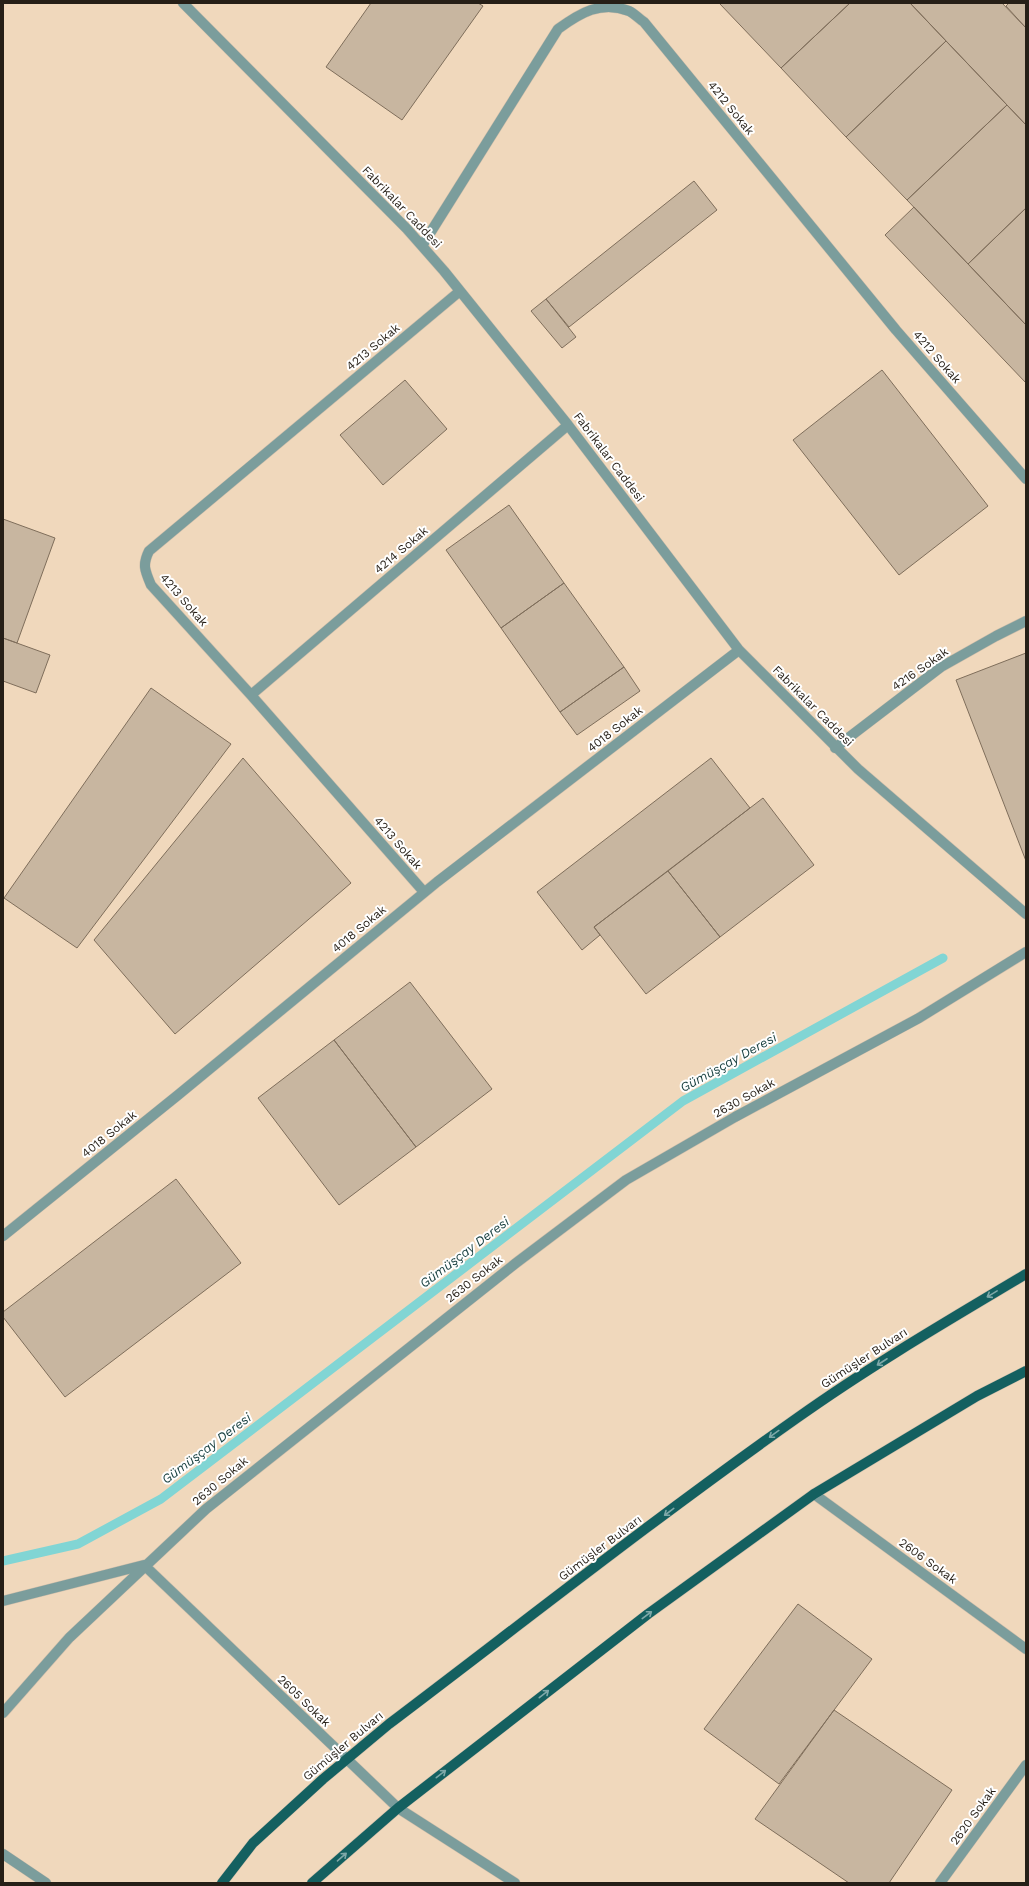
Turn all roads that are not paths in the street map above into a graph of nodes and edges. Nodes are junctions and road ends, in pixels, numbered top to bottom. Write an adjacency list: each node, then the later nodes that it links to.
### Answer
1 (183, 3): 2 (street, Fabrikalar Caddesi)
2 (422, 246): 3 (street, Fabrikalar Caddesi); 5 (street, 4212 Sokak)
3 (460, 291): 4 (street, Fabrikalar Caddesi); 8 (street, 4213 Sokak)
4 (568, 425): 7 (street, Fabrikalar Caddesi); 8 (street, 4214 Sokak)
5 (1026, 479)
6 (1026, 621): 9 (street, 4216 Sokak)
7 (739, 650): 9 (street, Fabrikalar Caddesi); 10 (street, 4018 Sokak)
8 (251, 695): 10 (street, 4213 Sokak)
9 (835, 748): 11 (street, Fabrikalar Caddesi)
10 (424, 892): 13 (street, 4018 Sokak)
11 (1026, 914)
12 (1026, 952): 17 (street, 2630 Sokak)
13 (3, 1236)
14 (1026, 1274): 21 (main road, Gümüşler Bulvarı, one-way to 21)
15 (1026, 1371): 16 (main road)
16 (814, 1494): 19 (street, 2606 Sokak); 23 (main road, one-way to 16)
17 (144, 1565): 18 (street); 20 (street, 2630 Sokak); 21 (street, 2605 Sokak)
18 (3, 1600)
19 (1026, 1649)
20 (3, 1713)
21 (346, 1760): 23 (street, 2605 Sokak); 26 (main road, Gümüşler Bulvarı)
22 (1026, 1765): 29 (street, 2620 Sokak)
23 (398, 1808): 27 (main road, one-way to 23); 28 (street, 2605 Sokak)
24 (3, 1854): 25 (street)
25 (46, 1883)
26 (222, 1883)
27 (312, 1883)
28 (515, 1883)
29 (940, 1883)

